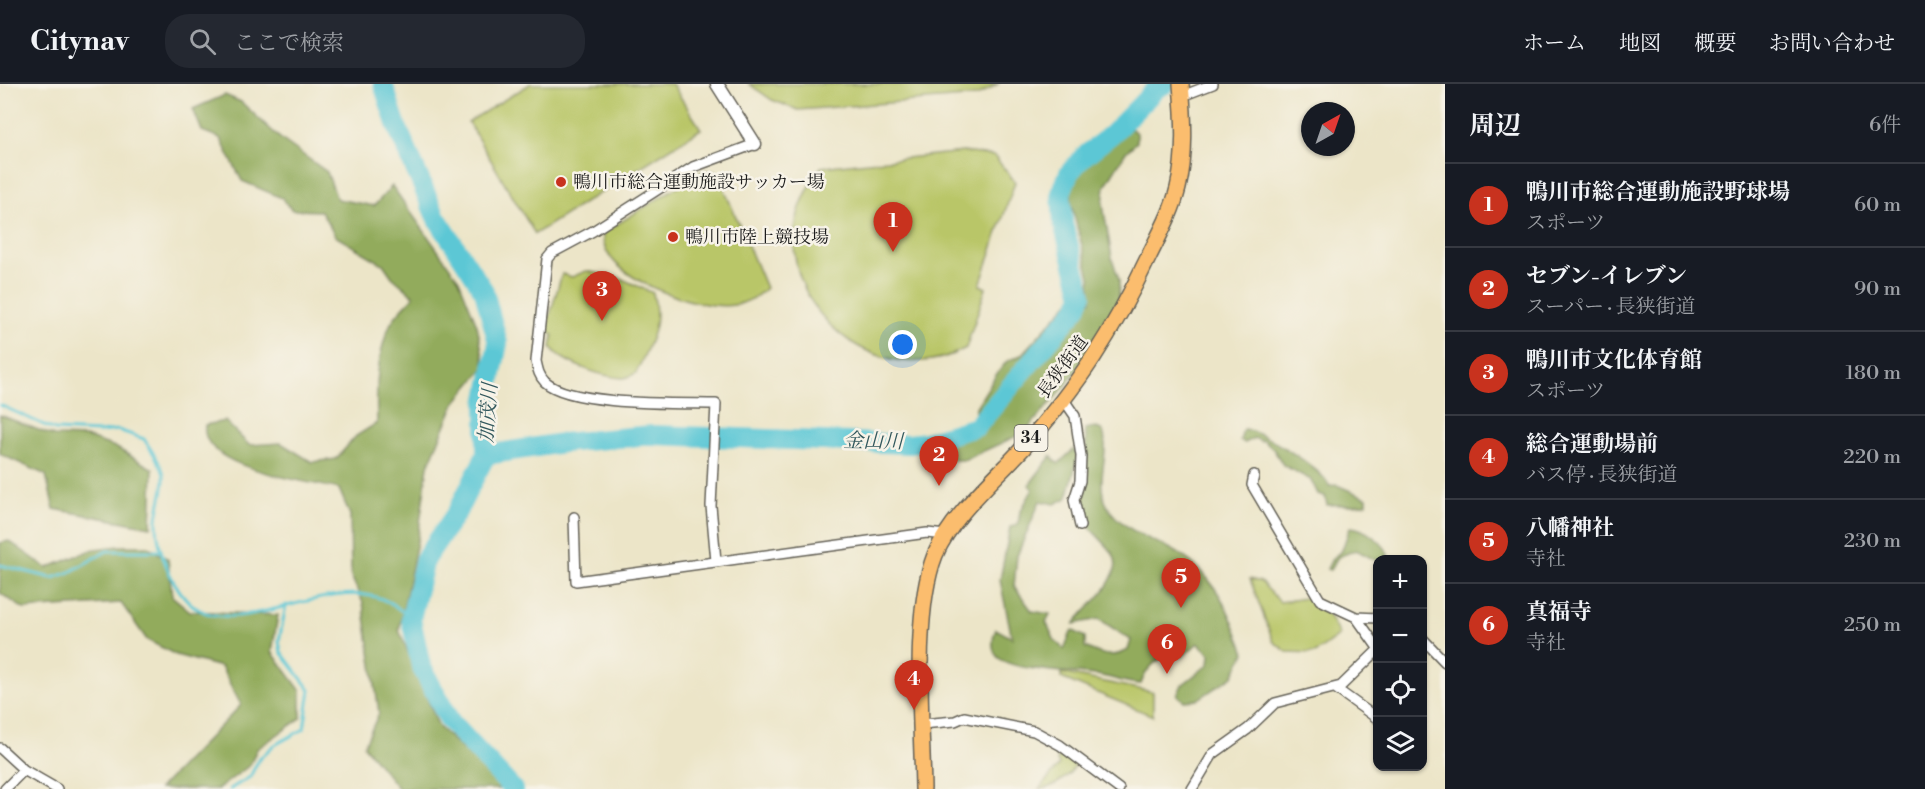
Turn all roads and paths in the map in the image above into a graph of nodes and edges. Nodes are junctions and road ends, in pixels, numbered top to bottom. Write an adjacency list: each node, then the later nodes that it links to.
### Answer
1 (717, 84): 4 (street)
2 (1213, 84): 3 (street)
3 (1181, 91): 5 (main road, 長狭街道 / 34)
4 (755, 144): 10 (street)
5 (1064, 400): 8 (street); 9 (main road, 長狭街道 / 34)
6 (1254, 476): 11 (street)
7 (574, 517): 10 (street)
8 (1080, 526)
9 (946, 535): 10 (street); 19 (main road, 長狭街道 / 34)
10 (716, 561)
11 (1356, 617): 12 (street); 13 (street)
12 (1373, 618)
13 (1373, 643)
14 (1427, 643): 16 (street)
15 (1373, 653): 17 (street)
16 (1445, 662)
17 (1335, 688): 18 (street); 26 (street)
18 (1374, 717)
19 (922, 724): 24 (main road, 長狭街道 / 34); 25 (street)
20 (0, 748): 21 (street)
21 (24, 770): 22 (street); 23 (street)
22 (5, 789)
23 (57, 789)
24 (923, 789)
25 (1119, 789)
26 (1192, 789)

